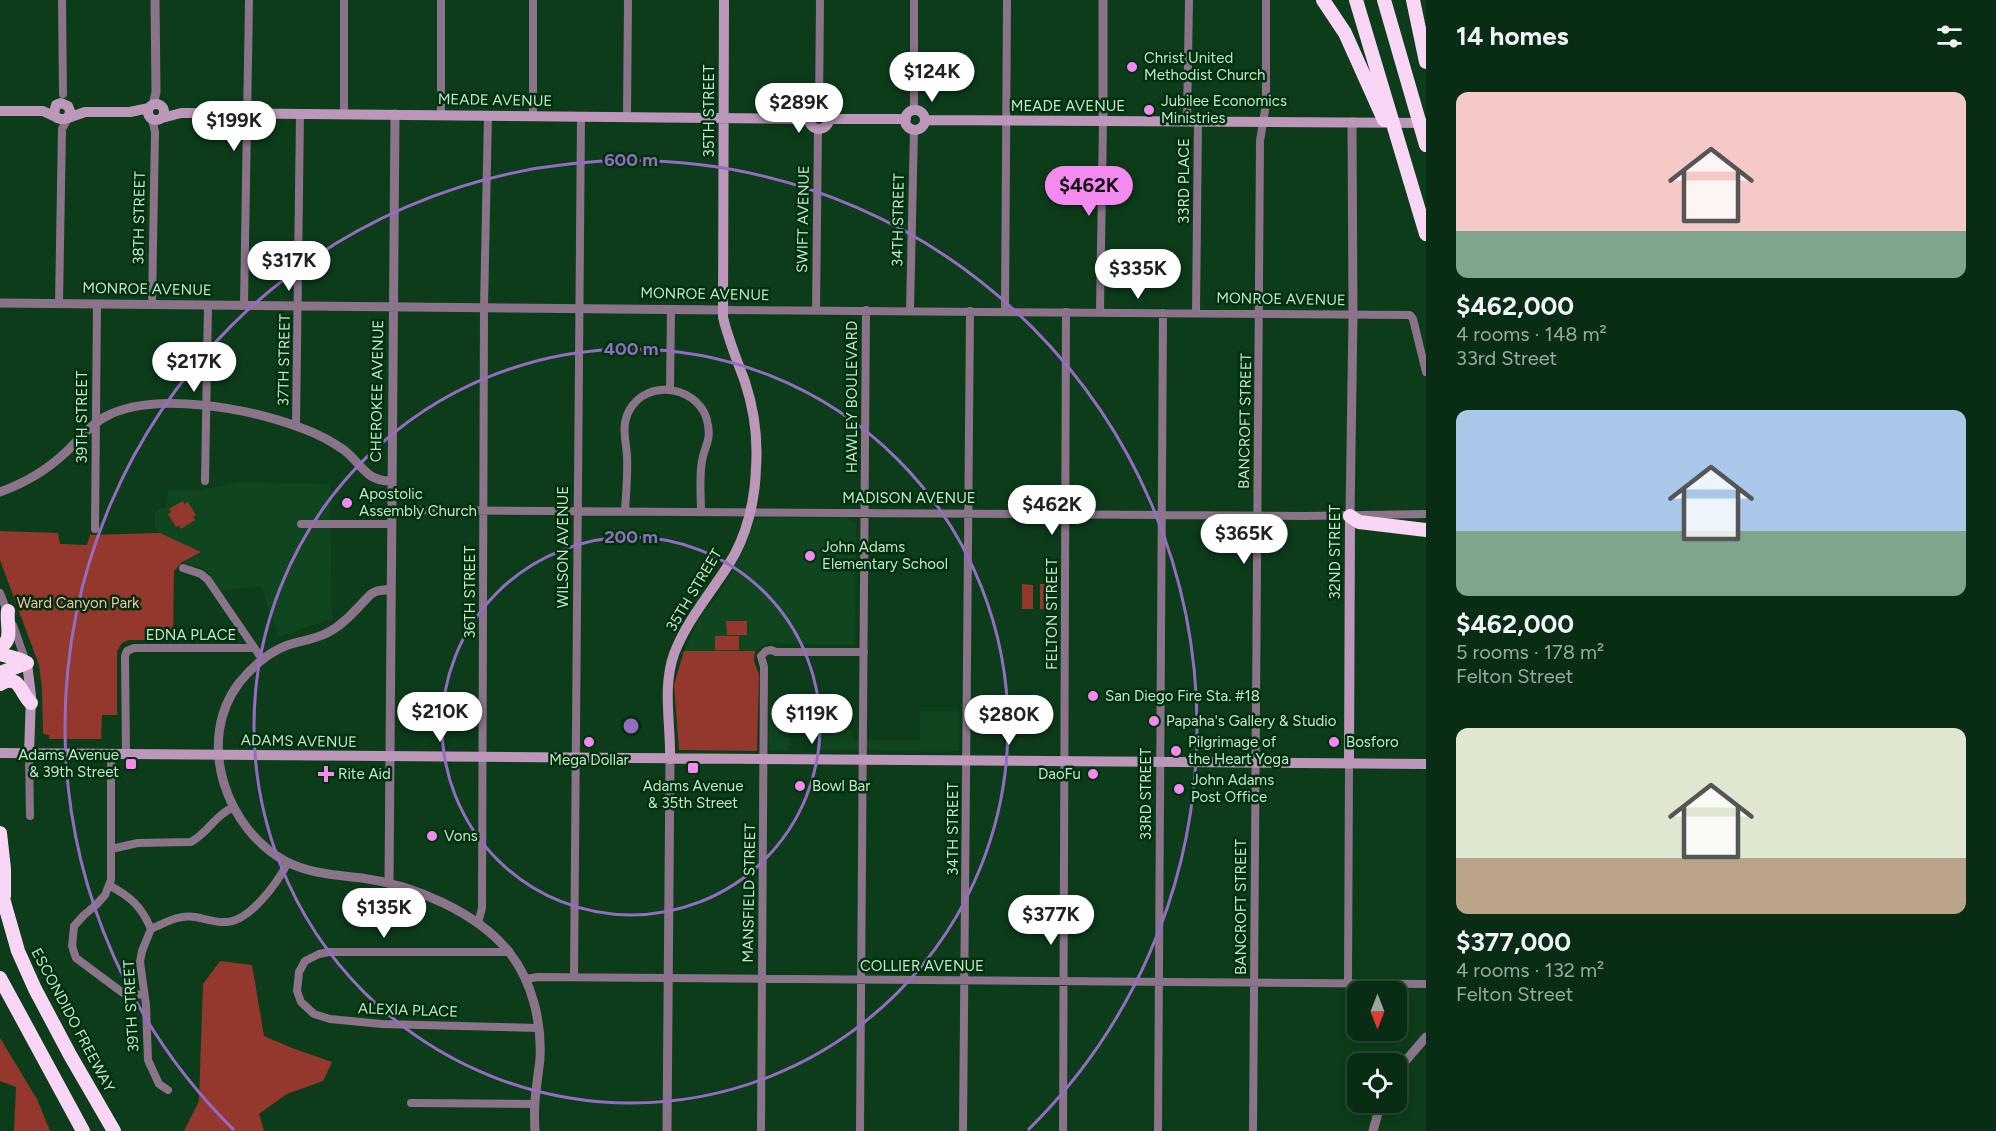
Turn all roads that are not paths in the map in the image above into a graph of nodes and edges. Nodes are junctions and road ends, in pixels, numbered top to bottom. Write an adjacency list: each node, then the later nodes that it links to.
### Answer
1 (62, 0): 20 (street)
2 (155, 0): 28 (street, 38TH STREET)
3 (249, 0): 29 (street)
4 (344, 0): 31 (street)
5 (441, 0): 33 (street)
6 (533, 0): 35 (street)
7 (628, 0): 37 (street)
8 (724, 0): 38 (main road, 35TH STREET)
9 (820, 0): 23 (street)
10 (914, 0): 24 (street)
11 (1008, 0): 43 (street)
12 (1103, 0): 47 (street)
13 (1189, 0): 44 (street, 33RD PLACE)
14 (1266, 0): 45 (street, BANCROFT STREET)
15 (1323, 0): 53 (highway)
16 (1356, 0): 53 (highway)
17 (1384, 0): 52 (highway)
18 (1414, 1): 19 (highway)
19 (1426, 62)
20 (63, 94): 21 (street); 22 (street)
21 (56, 105): 22 (main road, MEADE AVENUE); 26 (main road, MEADE AVENUE); 46 (main road)
22 (68, 106): 27 (main road, MEADE AVENUE); 46 (main road)
23 (819, 109): 39 (main road); 40 (main road)
24 (914, 110): 41 (main road); 42 (main road)
25 (0, 111): 26 (main road, MEADE AVENUE)
26 (43, 111): 46 (main road, MEADE AVENUE)
27 (85, 112): 28 (main road, MEADE AVENUE); 46 (main road, MEADE AVENUE)
28 (156, 112): 29 (main road, MEADE AVENUE); 58 (street, 38TH STREET)
29 (247, 114): 30 (main road, MEADE AVENUE); 60 (street)
30 (300, 114): 31 (main road, MEADE AVENUE); 61 (street, 37TH STREET)
31 (344, 114): 32 (main road, MEADE AVENUE)
32 (395, 114): 33 (main road, MEADE AVENUE); 62 (street, CHEROKEE AVENUE)
33 (441, 115): 34 (main road, MEADE AVENUE)
34 (488, 116): 35 (main road, MEADE AVENUE); 63 (street, 36TH STREET)
35 (533, 116): 36 (main road, MEADE AVENUE)
36 (580, 116): 37 (main road, MEADE AVENUE); 64 (street, WILSON AVENUE)
37 (627, 116): 38 (main road, MEADE AVENUE)
38 (724, 118): 39 (main road, MEADE AVENUE); 66 (main road, 35TH STREET)
39 (808, 118): 51 (main road)
40 (829, 119): 41 (main road); 51 (main road)
41 (906, 120): 50 (main road)
42 (925, 120): 43 (main road, MEADE AVENUE); 50 (main road)
43 (1006, 120): 47 (main road, MEADE AVENUE); 71 (street)
44 (1193, 121): 45 (main road, MEADE AVENUE); 47 (main road, MEADE AVENUE); 75 (street, 33RD PLACE)
45 (1263, 121): 48 (main road, MEADE AVENUE); 76 (street, BANCROFT STREET)
46 (62, 122): 56 (street)
47 (1103, 122): 73 (street)
48 (1352, 122): 49 (main road, MEADE AVENUE); 77 (street, 32ND STREET)
49 (1426, 123)
50 (914, 129): 69 (street, 34TH STREET)
51 (818, 130): 67 (street, SWIFT AVENUE)
52 (1426, 145)
53 (1410, 180): 54 (highway)
54 (1426, 234)
55 (0, 303): 56 (street, MONROE AVENUE)
56 (59, 303): 57 (street, MONROE AVENUE)
57 (97, 304): 58 (street, MONROE AVENUE); 81 (street, 39TH STREET)
58 (152, 304): 59 (street, MONROE AVENUE)
59 (208, 305): 60 (street, MONROE AVENUE); 80 (street)
60 (244, 305): 61 (street, MONROE AVENUE)
61 (298, 306): 62 (street, MONROE AVENUE); 82 (street, 37TH STREET)
62 (393, 306): 63 (street, MONROE AVENUE); 84 (street, CHEROKEE AVENUE)
63 (484, 307): 64 (street, MONROE AVENUE); 87 (street, 36TH STREET)
64 (578, 308): 65 (street, MONROE AVENUE); 88 (street, WILSON AVENUE)
65 (671, 309): 66 (street, MONROE AVENUE); 79 (street)
66 (723, 310): 67 (street, MONROE AVENUE); 91 (main road, 35TH STREET)
67 (816, 310): 68 (street, MONROE AVENUE)
68 (866, 310): 69 (street, MONROE AVENUE); 92 (street, HAWLEY BOULEVARD)
69 (910, 311): 70 (street, MONROE AVENUE)
70 (970, 311): 71 (street, MONROE AVENUE); 93 (street, 34TH STREET)
71 (1005, 312): 72 (street, MONROE AVENUE)
72 (1066, 312): 73 (street, MONROE AVENUE); 94 (street, FELTON STREET)
73 (1100, 312): 74 (street, MONROE AVENUE)
74 (1163, 313): 75 (street, MONROE AVENUE); 96 (street, 33RD STREET)
75 (1196, 313): 76 (street, MONROE AVENUE)
76 (1259, 314): 77 (street, MONROE AVENUE); 97 (street, BANCROFT STREET)
77 (1353, 315): 78 (street, MONROE AVENUE); 98 (street, 32ND STREET)
78 (1426, 372)
79 (670, 390): 89 (street); 90 (street)
80 (206, 407): 81 (street); 82 (street); 83 (street)
81 (96, 423): 85 (street); 101 (street, 39TH STREET)
82 (296, 426): 84 (street)
83 (205, 481)
84 (392, 481): 86 (street, CHEROKEE AVENUE)
85 (0, 492)
86 (392, 510): 87 (street, MADISON AVENUE); 100 (street, CHEROKEE AVENUE)
87 (483, 510): 88 (street, MADISON AVENUE); 122 (street, 36TH STREET)
88 (576, 511): 89 (street, MADISON AVENUE); 123 (street, WILSON AVENUE)
89 (626, 511): 90 (street, MADISON AVENUE)
90 (701, 512): 91 (street, MADISON AVENUE)
91 (750, 512): 92 (street, MADISON AVENUE); 124 (main road, 35TH STREET)
92 (865, 513): 93 (street, MADISON AVENUE); 109 (street, HAWLEY BOULEVARD)
93 (969, 514): 94 (street, MADISON AVENUE); 127 (street, 34TH STREET)
94 (1065, 514): 96 (street, MADISON AVENUE); 128 (street, FELTON STREET)
95 (1426, 514): 98 (street, MADISON AVENUE)
96 (1163, 515): 97 (street, MADISON AVENUE); 129 (street, 33RD STREET)
97 (1257, 516): 98 (street, MADISON AVENUE); 130 (street, BANCROFT STREET)
98 (1350, 516): 102 (highway); 131 (main road, 32ND STREET)
99 (301, 524): 100 (street)
100 (392, 524): 104 (street, CHEROKEE AVENUE)
101 (95, 530)
102 (1426, 530)
103 (183, 567): 108 (street)
104 (391, 590): 111 (street); 121 (street, CHEROKEE AVENUE)
105 (0, 593): 106 (street)
106 (8, 611): 107 (highway); 112 (street)
107 (0, 647)
108 (254, 648): 111 (street); 119 (street, EDNA PLACE)
109 (864, 652): 125 (street, MANSFIELD STREET); 126 (street, HAWLEY BOULEVARD)
110 (0, 654): 112 (highway)
111 (262, 659): 120 (street)
112 (27, 663): 113 (highway); 115 (main road)
113 (0, 673)
114 (0, 684): 115 (highway)
115 (32, 703): 117 (main road)
116 (5, 753): 117 (main road, ADAMS AVENUE)
117 (30, 754): 118 (main road, ADAMS AVENUE); 134 (street)
118 (111, 754): 119 (main road, ADAMS AVENUE); 136 (street)
119 (126, 754): 120 (main road, ADAMS AVENUE)
120 (218, 755): 121 (main road, ADAMS AVENUE); 133 (street)
121 (389, 757): 122 (main road, ADAMS AVENUE); 138 (street, CHEROKEE AVENUE)
122 (483, 758): 123 (main road, ADAMS AVENUE); 141 (street, 36TH STREET)
123 (576, 758): 124 (main road, ADAMS AVENUE); 144 (street, WILSON AVENUE)
124 (670, 759): 125 (main road, ADAMS AVENUE); 146 (street, 35TH STREET)
125 (763, 759): 126 (main road, ADAMS AVENUE); 148 (street, MANSFIELD STREET)
126 (863, 760): 127 (main road, ADAMS AVENUE); 149 (street, HAWLEY BOULEVARD)
127 (967, 760): 128 (main road, ADAMS AVENUE); 150 (street, 34TH STREET)
128 (1065, 761): 129 (main road, ADAMS AVENUE); 151 (street, FELTON STREET)
129 (1161, 762): 130 (main road, ADAMS AVENUE); 152 (street, 33RD STREET)
130 (1256, 763): 131 (main road, ADAMS AVENUE); 154 (street, BANCROFT STREET)
131 (1349, 764): 132 (main road, ADAMS AVENUE); 153 (street, 32ND STREET)
132 (1426, 764)
133 (234, 807): 136 (street); 137 (street)
134 (30, 816)
135 (0, 833): 140 (highway, ESCONDIDO FREEWAY)
136 (111, 849): 139 (street)
137 (288, 862): 138 (street); 142 (street)
138 (389, 883): 141 (street)
139 (109, 885): 142 (street); 159 (street)
140 (2, 894): 168 (highway, ESCONDIDO FREEWAY)
141 (478, 923): 143 (street)
142 (151, 930): 159 (street, 39TH STREET)
143 (509, 952): 147 (street); 160 (street, ALEXIA PLACE)
144 (574, 977): 146 (street, COLLIER AVENUE); 147 (street, COLLIER AVENUE)
145 (0, 978): 158 (highway)
146 (668, 978): 148 (street, COLLIER AVENUE); 170 (street, 35TH STREET)
147 (525, 979): 160 (street)
148 (762, 979): 149 (street, COLLIER AVENUE); 171 (street, MANSFIELD STREET)
149 (861, 980): 150 (street, COLLIER AVENUE); 172 (street, HAWLEY BOULEVARD)
150 (965, 980): 151 (street, COLLIER AVENUE); 173 (street, 34TH STREET)
151 (1063, 980): 152 (street, COLLIER AVENUE); 174 (street, FELTON STREET)
152 (1160, 981): 154 (street, COLLIER AVENUE); 175 (street, 33RD STREET)
153 (1348, 981)
154 (1254, 982): 155 (street, COLLIER AVENUE); 176 (street, BANCROFT STREET)
155 (1347, 983)
156 (1407, 984): 157 (street, COLLIER AVENUE)
157 (1426, 984)
158 (3, 989): 167 (highway)
159 (144, 995): 163 (street, 39TH STREET)
160 (539, 1028): 165 (street)
161 (1426, 1037): 162 (street)
162 (1407, 1059)
163 (168, 1090)
164 (411, 1104): 165 (street)
165 (533, 1104): 169 (street)
166 (1378, 1113): 177 (street)
167 (83, 1131)
168 (114, 1131)
169 (535, 1131)
170 (667, 1131)
171 (761, 1131)
172 (860, 1131)
173 (963, 1131)
174 (1063, 1131)
175 (1158, 1131)
176 (1253, 1131)
177 (1373, 1131)

